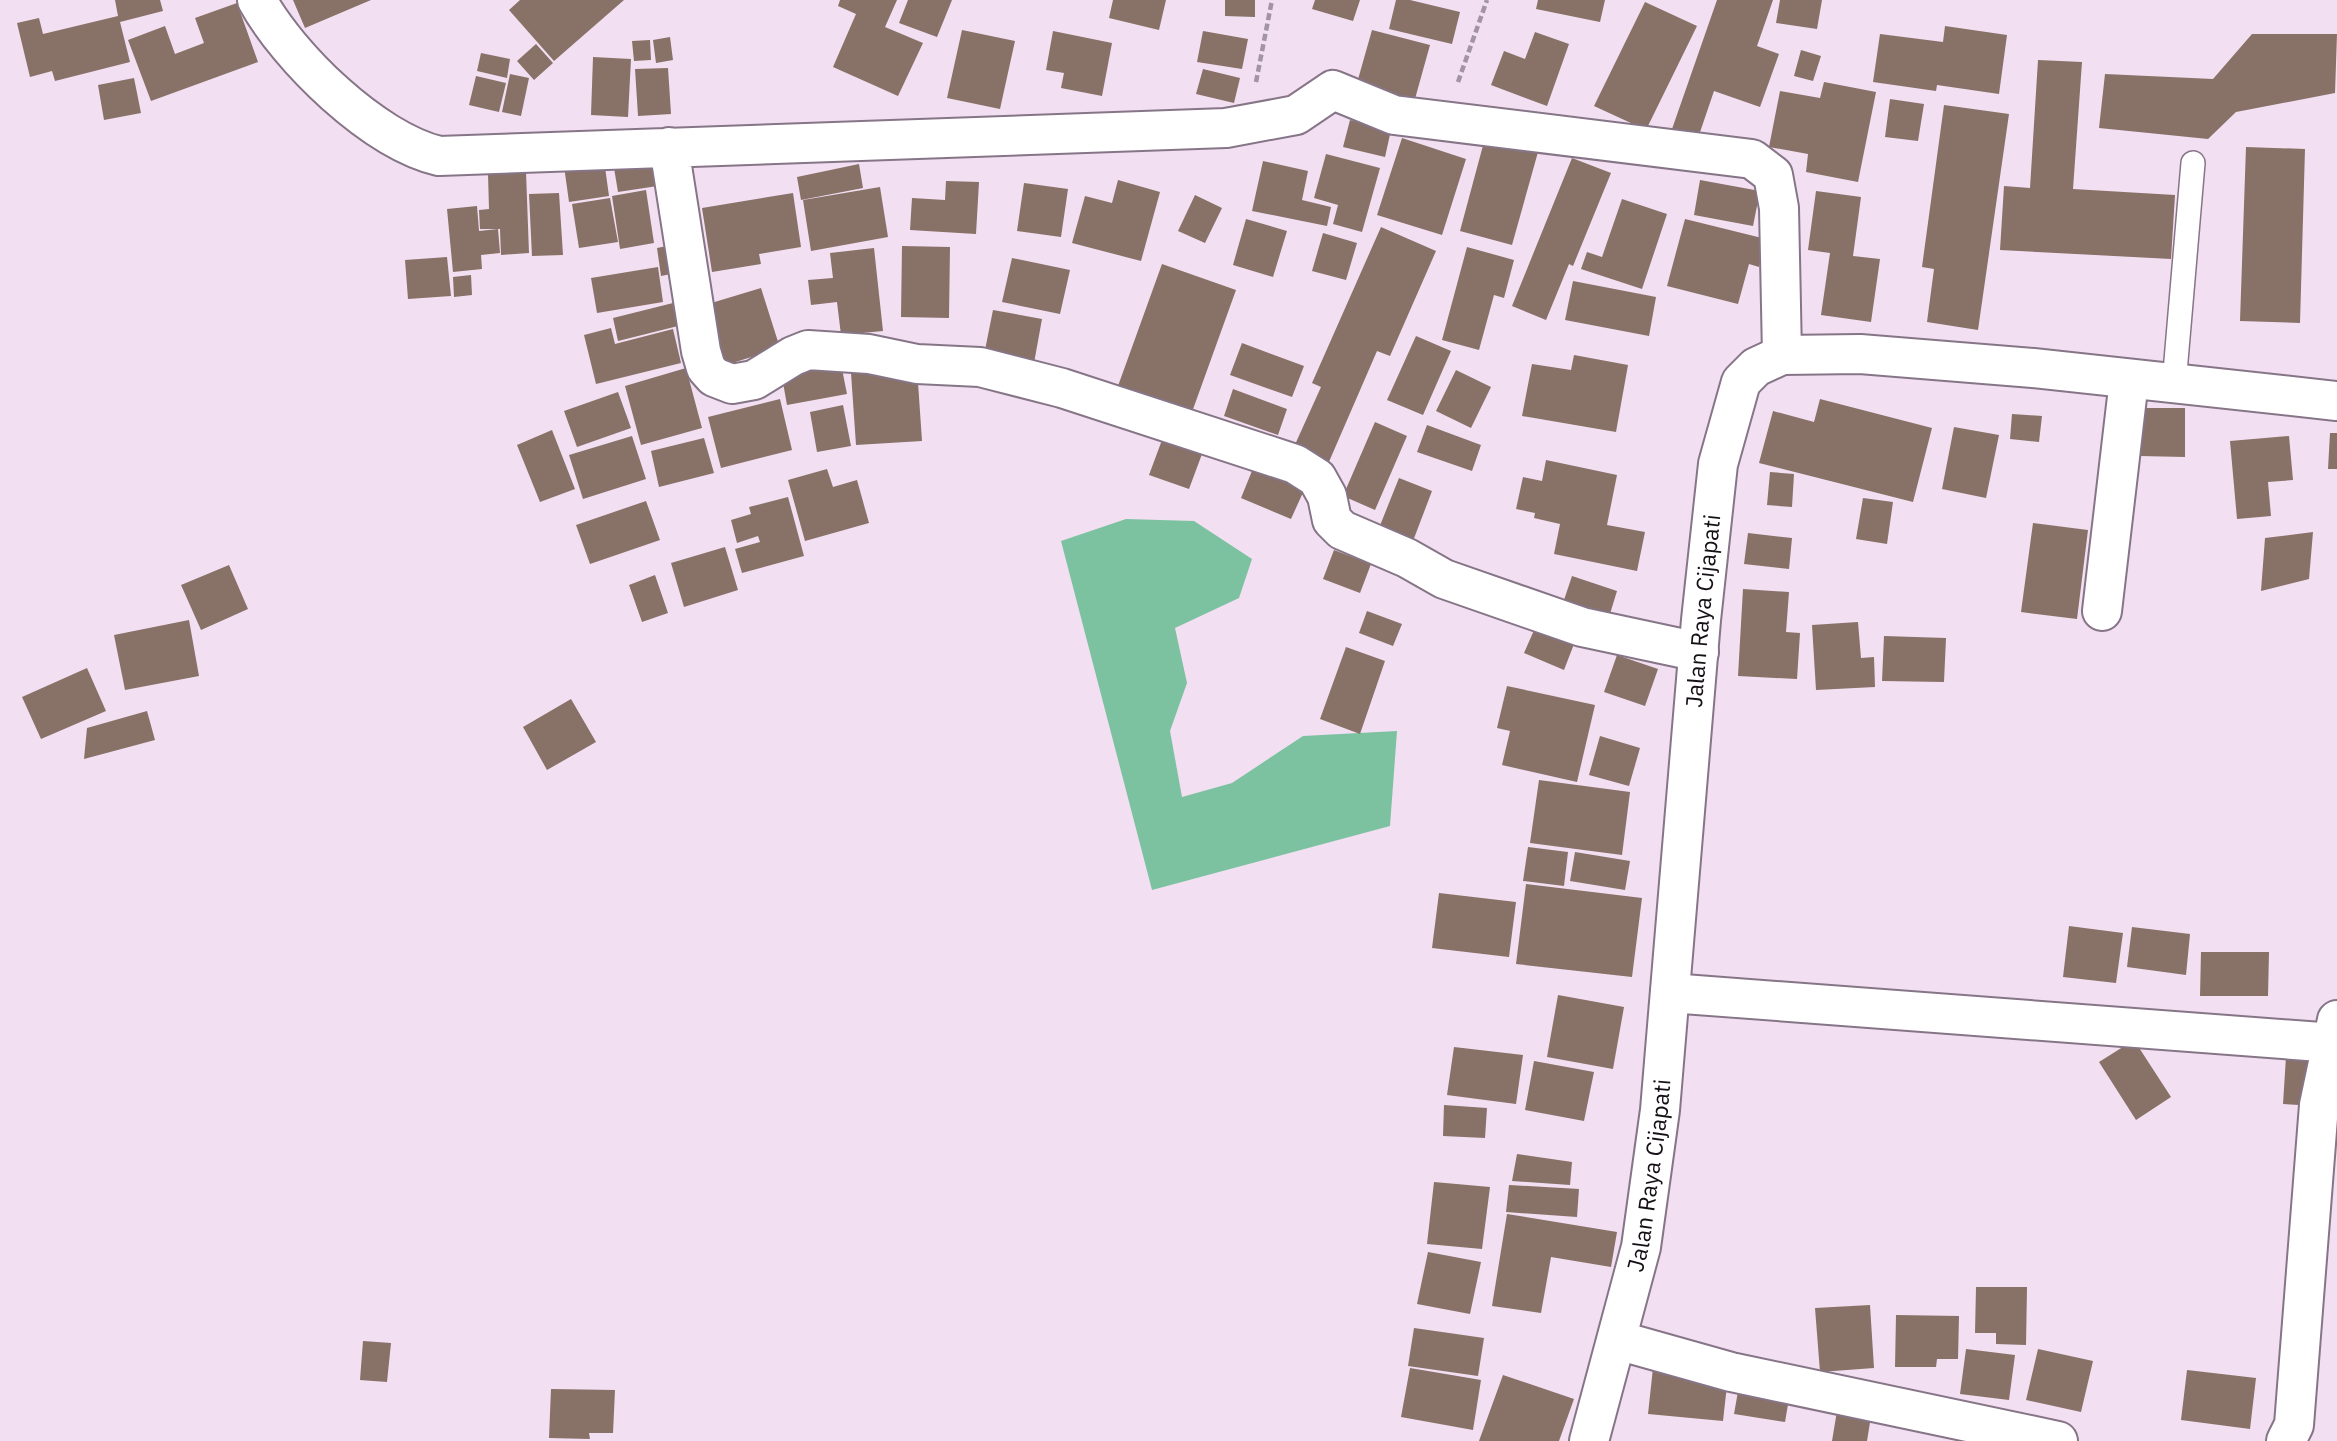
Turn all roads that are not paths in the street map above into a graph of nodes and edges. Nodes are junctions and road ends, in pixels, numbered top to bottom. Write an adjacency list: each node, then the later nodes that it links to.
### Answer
1 (257, 0): 2 (street)
2 (669, 147): 4 (street); 9 (street)
3 (2193, 163): 6 (lane)
4 (1782, 355): 5 (street, Jalan Raya Cijapati); 9 (street, Jalan Raya Cijapati)
5 (2129, 380): 6 (street, Jalan Raya Cijapati); 8 (street)
6 (2174, 384): 7 (street, Jalan Raya Cijapati)
7 (2337, 401)
8 (2102, 611)
9 (1699, 652): 10 (street, Jalan Raya Cijapati)
10 (1670, 993): 11 (street); 12 (street, Jalan Raya Cijapati)
11 (2335, 1032): 15 (street)
12 (1617, 1340): 13 (street, Jalan Raya Cijapati); 14 (street)
13 (1589, 1441)
14 (2057, 1441)
15 (2286, 1441)

